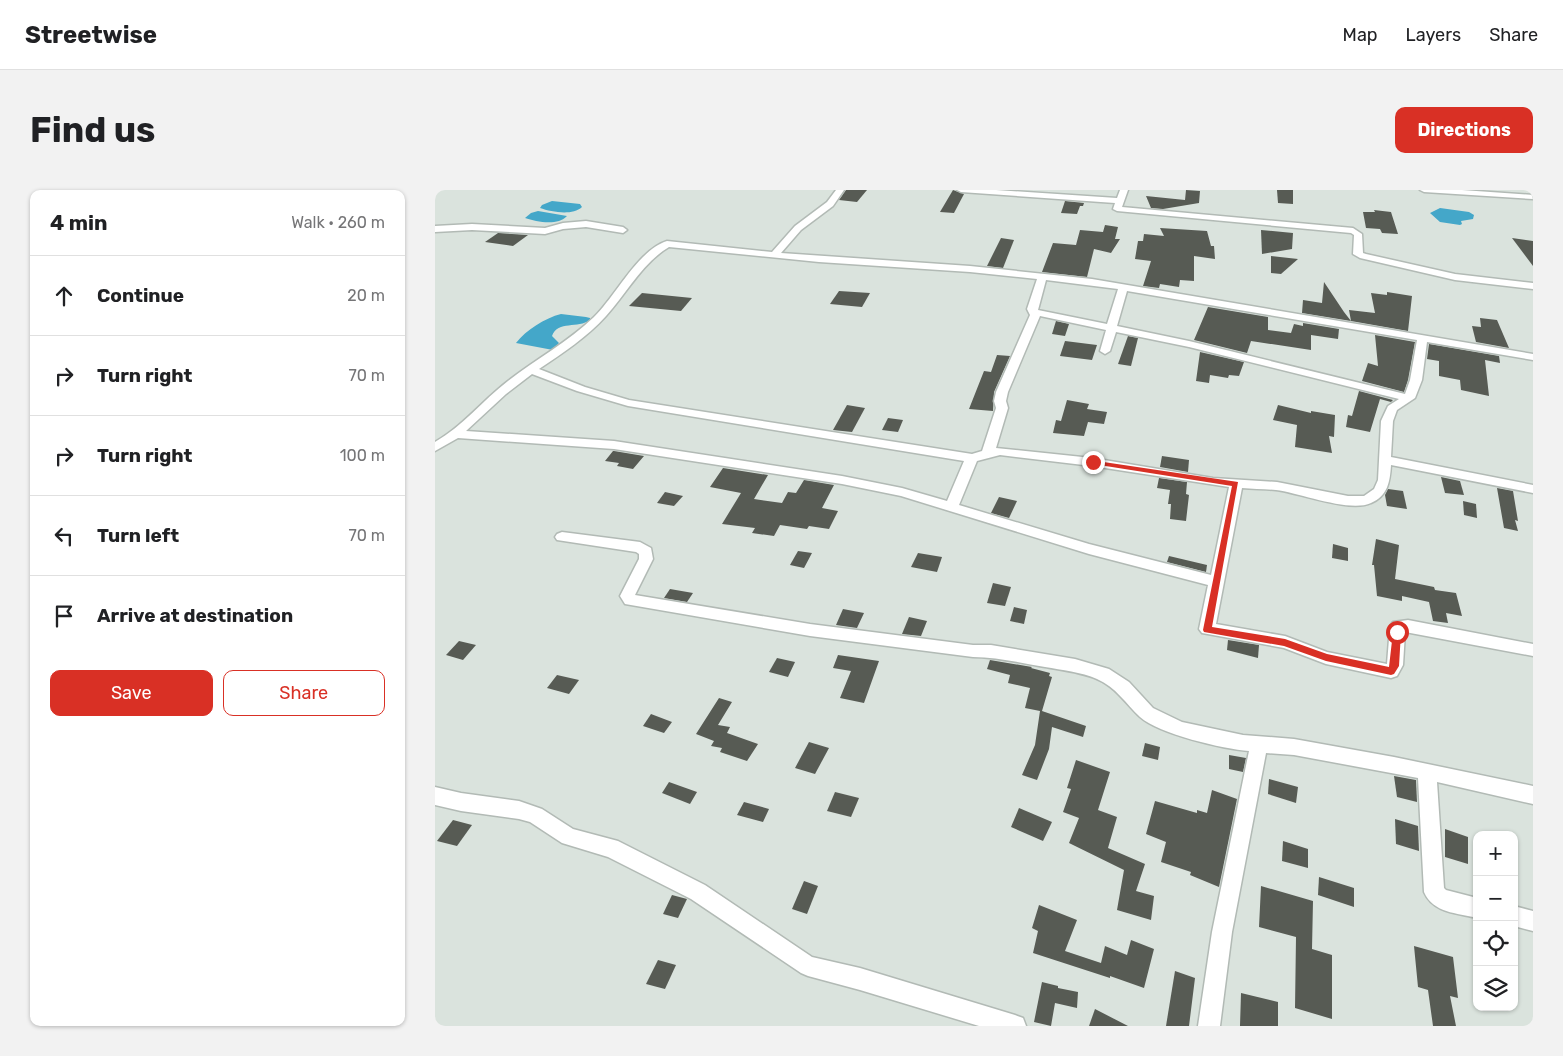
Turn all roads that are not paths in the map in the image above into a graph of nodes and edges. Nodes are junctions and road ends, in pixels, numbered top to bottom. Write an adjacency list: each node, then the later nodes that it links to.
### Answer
1 (839, 190): 9 (street)
2 (961, 190): 6 (street)
3 (1124, 190): 6 (street)
4 (1424, 190): 5 (street)
5 (1533, 197)
6 (1119, 201): 11 (street)
7 (435, 229): 8 (street)
8 (623, 230)
9 (774, 255): 10 (street); 18 (street)
10 (1043, 277): 12 (street); 13 (street)
11 (1533, 286)
12 (1123, 287): 14 (street); 15 (street)
13 (1035, 312): 14 (street); 22 (street)
14 (1112, 328): 16 (street); 19 (street)
15 (1423, 337): 17 (street); 19 (street)
16 (1105, 351)
17 (1533, 356)
18 (532, 370): 20 (street); 23 (street)
19 (1409, 398): 24 (street)
20 (456, 434): 21 (street); 27 (street)
21 (435, 447)
22 (988, 453): 23 (street); 25 (street)
23 (973, 458): 27 (street)
24 (1386, 460): 25 (street); 26 (street)
25 (1236, 484): 29 (street)
26 (1533, 489)
27 (951, 507): 29 (street)
28 (562, 537): 31 (street)
29 (1216, 582): 30 (street)
30 (1533, 650)
31 (1259, 743): 32 (street); 39 (street)
32 (1427, 772): 33 (street); 35 (street)
33 (1533, 795)
34 (435, 796): 38 (street)
35 (1473, 907)
36 (1518, 917): 37 (street)
37 (1533, 921)
38 (1011, 1025)
39 (1209, 1026)

